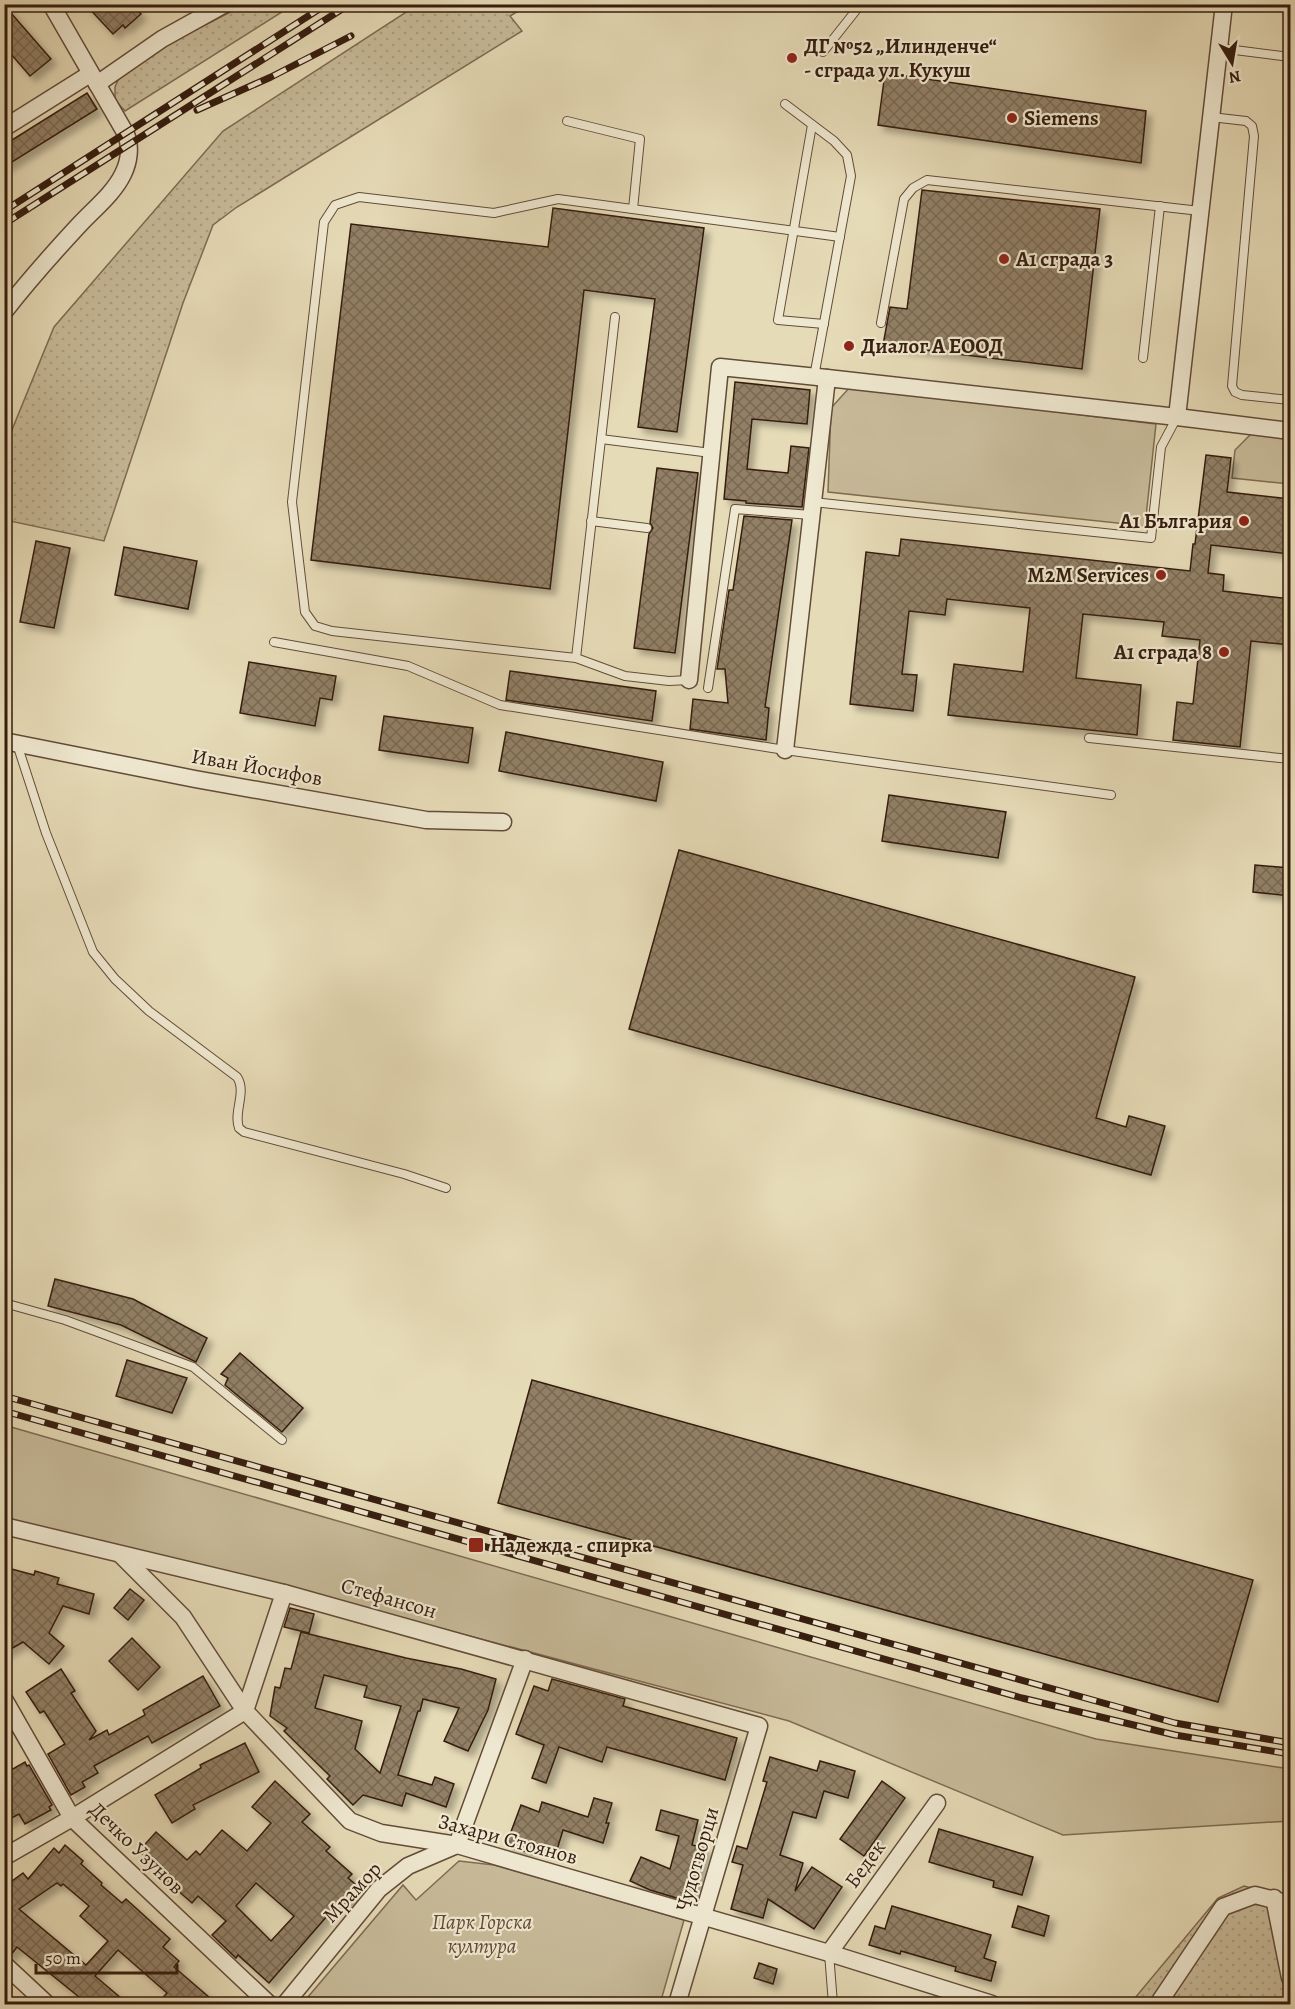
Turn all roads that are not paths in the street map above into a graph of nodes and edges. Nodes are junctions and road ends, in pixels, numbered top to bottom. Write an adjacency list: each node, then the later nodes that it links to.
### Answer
1 (51, 4): 8 (street)
2 (225, 4): 8 (street)
3 (861, 4): 6 (lane)
4 (1224, 4): 5 (street)
5 (1219, 48): 7 (lane); 10 (street)
6 (823, 52)
7 (1290, 57)
8 (93, 79): 13 (street); 19 (street)
9 (785, 104): 12 (lane)
10 (1211, 117): 16 (street); 25 (lane)
11 (567, 121): 15 (lane)
12 (812, 125): 17 (lane); 18 (lane)
13 (4, 128)
14 (1160, 206): 16 (lane); 21 (lane); 23 (lane)
15 (633, 209): 17 (lane); 34 (lane)
16 (1200, 211): 26 (street)
17 (793, 231): 18 (lane); 22 (lane)
18 (840, 237): 22 (lane)
19 (4, 312)
20 (615, 317): 28 (lane)
21 (881, 323)
22 (824, 324): 24 (lane)
23 (1143, 358)
24 (820, 377): 26 (street); 29 (street); 30 (street)
25 (1290, 400)
26 (1177, 417): 27 (street); 30 (lane)
27 (1290, 431)
28 (601, 439): 29 (lane); 31 (lane)
29 (711, 453): 35 (street)
30 (812, 509): 36 (lane); 39 (street)
31 (591, 521): 32 (lane); 34 (lane)
32 (647, 528)
33 (274, 642): 39 (lane)
34 (576, 658): 35 (lane)
35 (689, 680)
36 (708, 688)
37 (1089, 738): 40 (lane)
38 (11, 742): 42 (street, Иван Йосифов); 43 (lane)
39 (785, 750): 41 (lane)
40 (1290, 759)
41 (1111, 795)
42 (503, 822)
43 (446, 1188)
44 (4, 1303): 45 (lane)
45 (282, 1440)
46 (4, 1526): 47 (street, Стефансон)
47 (121, 1555): 48 (street, Стефансон); 51 (street, Захари Стоянов)
48 (284, 1593): 49 (street, Стефансон); 51 (street)
49 (525, 1659): 52 (street, Стефансон); 55 (street)
50 (4, 1699): 54 (street, Дечко Узунов)
51 (245, 1711): 54 (street); 55 (street, Захари Стоянов)
52 (759, 1726): 59 (street, Чудотворци)
53 (937, 1803): 60 (street, Бедек)
54 (72, 1818): 56 (street); 64 (street, Дечко Узунов)
55 (457, 1845): 59 (street, Захари Стоянов); 65 (street, Мрамор)
56 (4, 1857)
57 (1274, 1898): 58 (street); 62 (street); 69 (street)
58 (1290, 1904)
59 (703, 1917): 60 (street, Захари Стоянов); 66 (street, Чудотворци)
60 (829, 1953): 67 (lane); 68 (street, Захари Стоянов)
61 (4, 1964): 63 (street)
62 (1290, 1978)
63 (47, 2004)
64 (269, 2004)
65 (285, 2004)
66 (677, 2004)
67 (833, 2004)
68 (992, 2004)
69 (1158, 2004)

